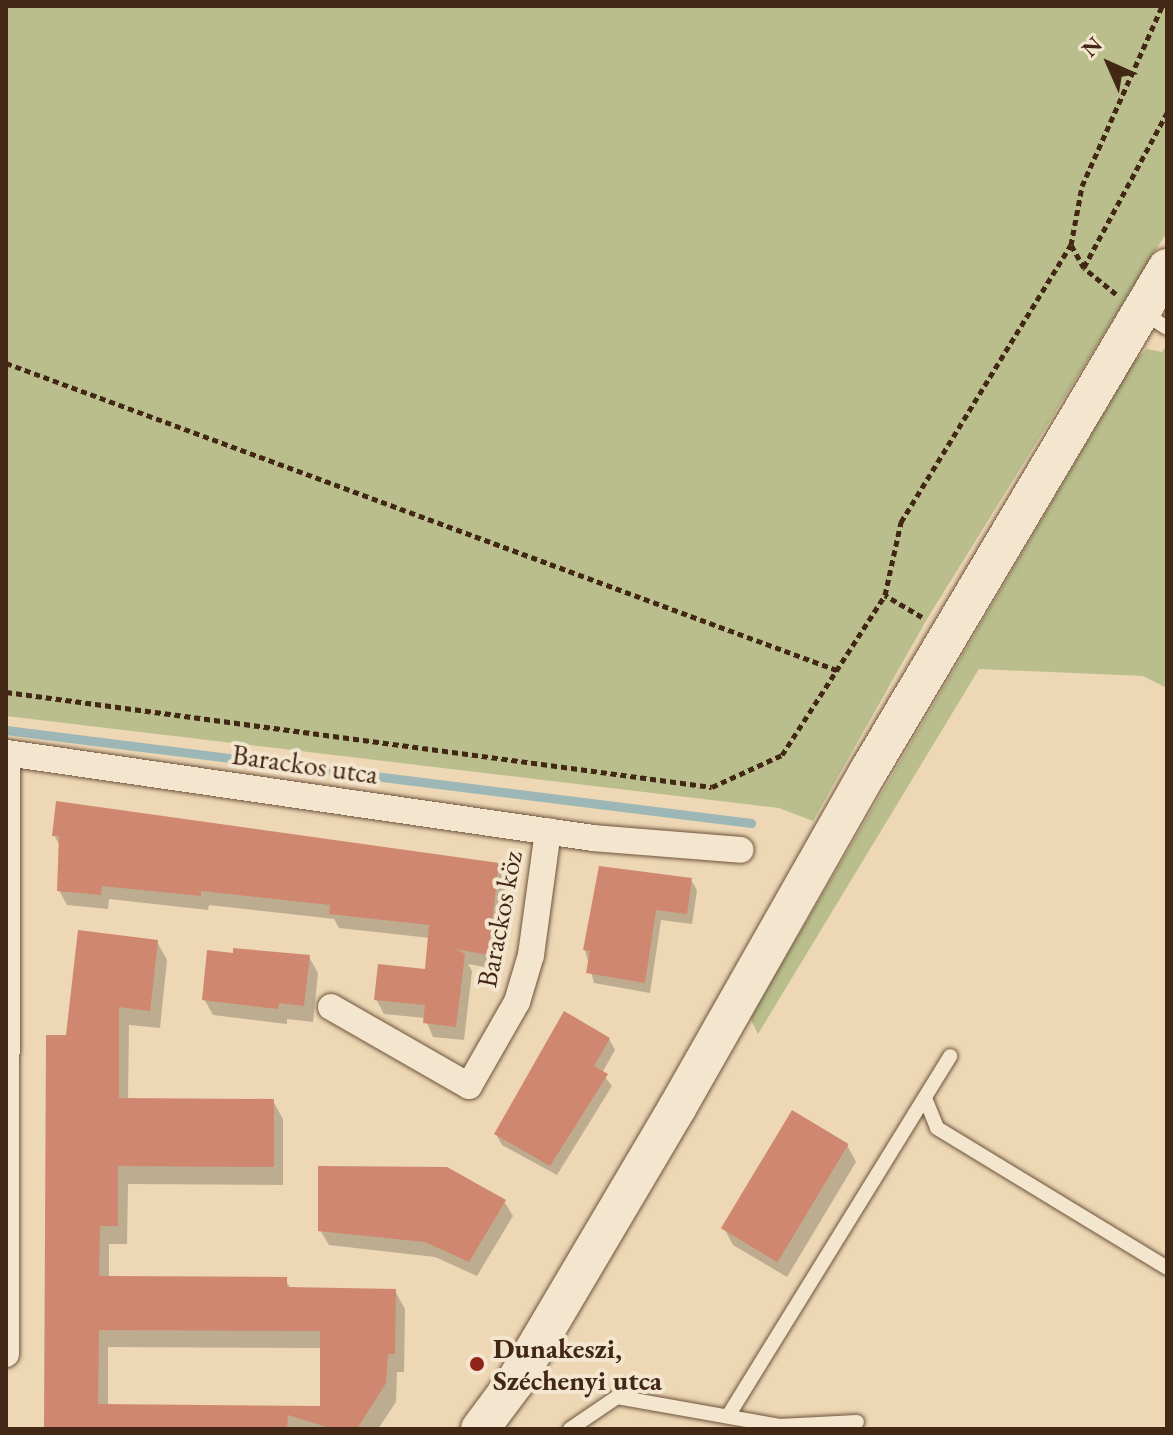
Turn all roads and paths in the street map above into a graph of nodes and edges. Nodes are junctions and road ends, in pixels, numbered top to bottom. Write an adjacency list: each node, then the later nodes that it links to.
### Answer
1 (1162, 6): 3 (path)
2 (1167, 113): 4 (path)
3 (1071, 245): 4 (path); 8 (path)
4 (1084, 268): 6 (path)
5 (1167, 268): 6 (street)
6 (1153, 319): 9 (street)
7 (6, 363): 10 (path)
8 (885, 595): 9 (path); 10 (path)
9 (951, 634): 22 (street)
10 (837, 670): 11 (path)
11 (6, 692)
12 (7, 753): 13 (street, Barackos utca); 19 (street)
13 (548, 831): 14 (street, Barackos utca); 15 (street, Barackos köz)
14 (741, 850)
15 (331, 1007)
16 (950, 1056): 17 (lane)
17 (925, 1098): 18 (lane); 20 (lane)
18 (1167, 1268)
19 (6, 1354)
20 (728, 1416): 21 (lane); 23 (lane)
21 (857, 1422)
22 (480, 1429)
23 (570, 1429)

